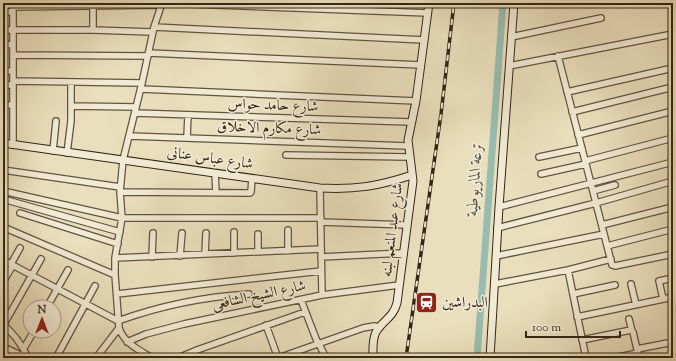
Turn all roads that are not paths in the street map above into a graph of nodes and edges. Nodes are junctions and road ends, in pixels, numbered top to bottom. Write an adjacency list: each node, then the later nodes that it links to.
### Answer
1 (429, 3): 7 (main road, شارع عبد المنعم لبنه)
2 (514, 3): 14 (main road)
3 (162, 4): 5 (street); 7 (street); 9 (street)
4 (13, 7): 5 (street); 6 (street); 11 (street)
5 (93, 7): 12 (street)
6 (3, 12)
7 (428, 13): 15 (main road, شارع عبد المنعم لبنه)
8 (601, 18): 14 (street)
9 (154, 29): 12 (street); 15 (street); 18 (street)
10 (3, 30): 11 (street)
11 (13, 30): 12 (street); 17 (street)
12 (92, 30)
13 (673, 34): 20 (street)
14 (511, 37): 22 (main road)
15 (424, 40): 21 (main road, شارع عبد المنعم لبنه)
16 (3, 44): 17 (street)
17 (13, 44): 19 (street)
18 (149, 54): 19 (street); 21 (street); 29 (street)
19 (13, 55): 25 (street)
20 (558, 56): 22 (street); 31 (street)
21 (421, 65): 32 (main road, شارع عبد المنعم لبنه)
22 (509, 66): 74 (main road)
23 (673, 68): 31 (street)
24 (3, 71): 25 (street)
25 (13, 71): 27 (street)
26 (71, 82): 27 (street); 29 (street); 35 (street)
27 (13, 83): 28 (street); 34 (street)
28 (3, 85)
29 (142, 86): 32 (street); 36 (street)
30 (673, 87): 38 (street)
31 (567, 92): 38 (street)
32 (416, 100): 41 (main road, شارع عبد المنعم لبنه)
33 (3, 105): 34 (street)
34 (13, 105): 47 (street)
35 (72, 106): 36 (street, شارع حامد حواس); 51 (street)
36 (136, 110): 39 (street, شارع حامد حواس); 43 (street)
37 (673, 111): 42 (street)
38 (572, 112): 42 (street)
39 (188, 115): 41 (street, شارع حامد حواس); 44 (street)
40 (56, 121): 50 (street)
41 (412, 122): 48 (main road, شارع عبد المنعم لبنه)
42 (578, 135): 49 (street)
43 (129, 136): 44 (street, شارع مكارم الاخلاق); 55 (street)
44 (187, 138): 48 (street, شارع مكارم الاخلاق)
45 (673, 138): 57 (street)
46 (3, 143): 47 (main road, شارع عباس عنانى)
47 (13, 145): 50 (main road, شارع عباس عنانى)
48 (408, 146): 53 (main road, شارع عبد المنعم لبنه)
49 (582, 148): 54 (street); 57 (street)
50 (53, 151): 51 (main road, شارع عباس عنانى)
51 (67, 152): 55 (main road, شارع عباس عنانى)
52 (286, 155): 53 (street)
53 (409, 157): 61 (main road, شارع عبد المنعم لبنه)
54 (539, 157)
55 (123, 160): 59 (main road, شارع عباس عنانى); 67 (street)
56 (673, 162): 64 (street)
57 (585, 163): 60 (street); 64 (street)
58 (3, 170): 67 (street)
59 (215, 173): 62 (main road, شارع عباس عنانى); 70 (street)
60 (541, 174)
61 (412, 175): 66 (main road, شارع عباس عنانى); 78 (main road, شارع عبد المنعم لبنه)
62 (252, 178): 66 (main road, شارع عباس عنانى); 70 (street)
63 (673, 181): 72 (street)
64 (591, 184): 69 (street); 74 (street)
65 (615, 185): 69 (street)
66 (320, 188): 77 (street)
67 (120, 190): 70 (street); 76 (street)
68 (3, 191): 76 (street)
69 (593, 191): 72 (street)
70 (216, 192)
71 (3, 199): 73 (street)
72 (596, 203): 79 (street); 81 (street)
73 (22, 205): 84 (street); 91 (street)
74 (499, 207): 81 (main road)
75 (673, 207): 79 (street)
76 (122, 218): 77 (street); 84 (street)
77 (321, 220): 78 (street); 94 (street)
78 (407, 225): 98 (main road, شارع عبد المنعم لبنه)
79 (602, 225): 90 (street)
80 (3, 227): 114 (street)
81 (497, 228): 102 (main road)
82 (673, 229): 92 (street)
83 (288, 230): 95 (street)
84 (120, 232): 91 (street)
85 (234, 232): 97 (street)
86 (153, 233): 103 (street)
87 (182, 233): 101 (street)
88 (206, 233): 99 (street)
89 (258, 234): 96 (street)
90 (604, 234): 92 (street); 102 (street)
91 (118, 244): 105 (street)
92 (607, 246): 107 (street)
93 (20, 248): 109 (street)
94 (321, 249): 95 (street); 104 (street)
95 (288, 251): 96 (street)
96 (258, 252): 97 (street)
97 (234, 253): 99 (street)
98 (403, 253): 104 (street); 119 (main road, شارع عبد المنعم لبنه)
99 (205, 254): 101 (street)
100 (673, 254): 107 (street)
101 (180, 256): 103 (street)
102 (496, 256): 117 (main road)
103 (152, 257): 105 (street)
104 (321, 257): 112 (street)
105 (115, 258): 114 (street)
106 (42, 259): 113 (street)
107 (610, 259): 111 (street)
108 (3, 260): 109 (street)
109 (12, 265): 113 (street); 116 (street)
110 (68, 270): 122 (street)
111 (568, 270): 117 (street); 125 (street)
112 (321, 271): 123 (street); 126 (street)
113 (33, 275): 122 (street); 137 (street)
114 (115, 275): 123 (street)
115 (673, 278): 129 (street)
116 (3, 282)
117 (495, 284): 159 (main road)
118 (631, 284): 132 (street)
119 (399, 285): 126 (street, شارع الشيخ الشافعى); 139 (main road, شارع عبد المنعم لبنه)
120 (615, 285): 125 (street)
121 (95, 286): 131 (street)
122 (58, 288): 128 (street); 131 (street)
123 (117, 294): 136 (street)
124 (248, 294): 136 (street)
125 (573, 294): 134 (street)
126 (322, 295): 130 (street, شارع الشيخ الشافعى)
127 (673, 297): 129 (street)
128 (52, 299)
129 (663, 299): 132 (street)
130 (301, 300): 133 (street); 144 (street, شارع الشيخ الشافعى)
131 (86, 304): 136 (street); 152 (street)
132 (636, 305): 134 (street)
133 (305, 312): 138 (street); 146 (street)
134 (578, 317): 143 (street)
135 (630, 318): 141 (street)
136 (118, 321): 140 (street)
137 (3, 324): 148 (street)
138 (266, 325): 155 (street); 156 (street)
139 (380, 327): 146 (street); 150 (main road, شارع عبد المنعم لبنه)
140 (119, 328): 144 (street); 153 (street)
141 (632, 331): 143 (street); 149 (street)
142 (29, 339): 148 (street)
143 (582, 340): 160 (street)
144 (127, 342): 154 (street)
145 (673, 342): 149 (street)
146 (318, 344): 156 (street); 157 (street)
147 (3, 347): 151 (street)
148 (24, 348): 151 (street)
149 (638, 353): 161 (street)
150 (373, 356): 158 (street)
151 (28, 358)
152 (56, 358)
153 (96, 358)
154 (152, 358)
155 (178, 358)
156 (279, 358)
157 (326, 358)
158 (364, 358)
159 (490, 358)
160 (586, 358)
161 (613, 358)

